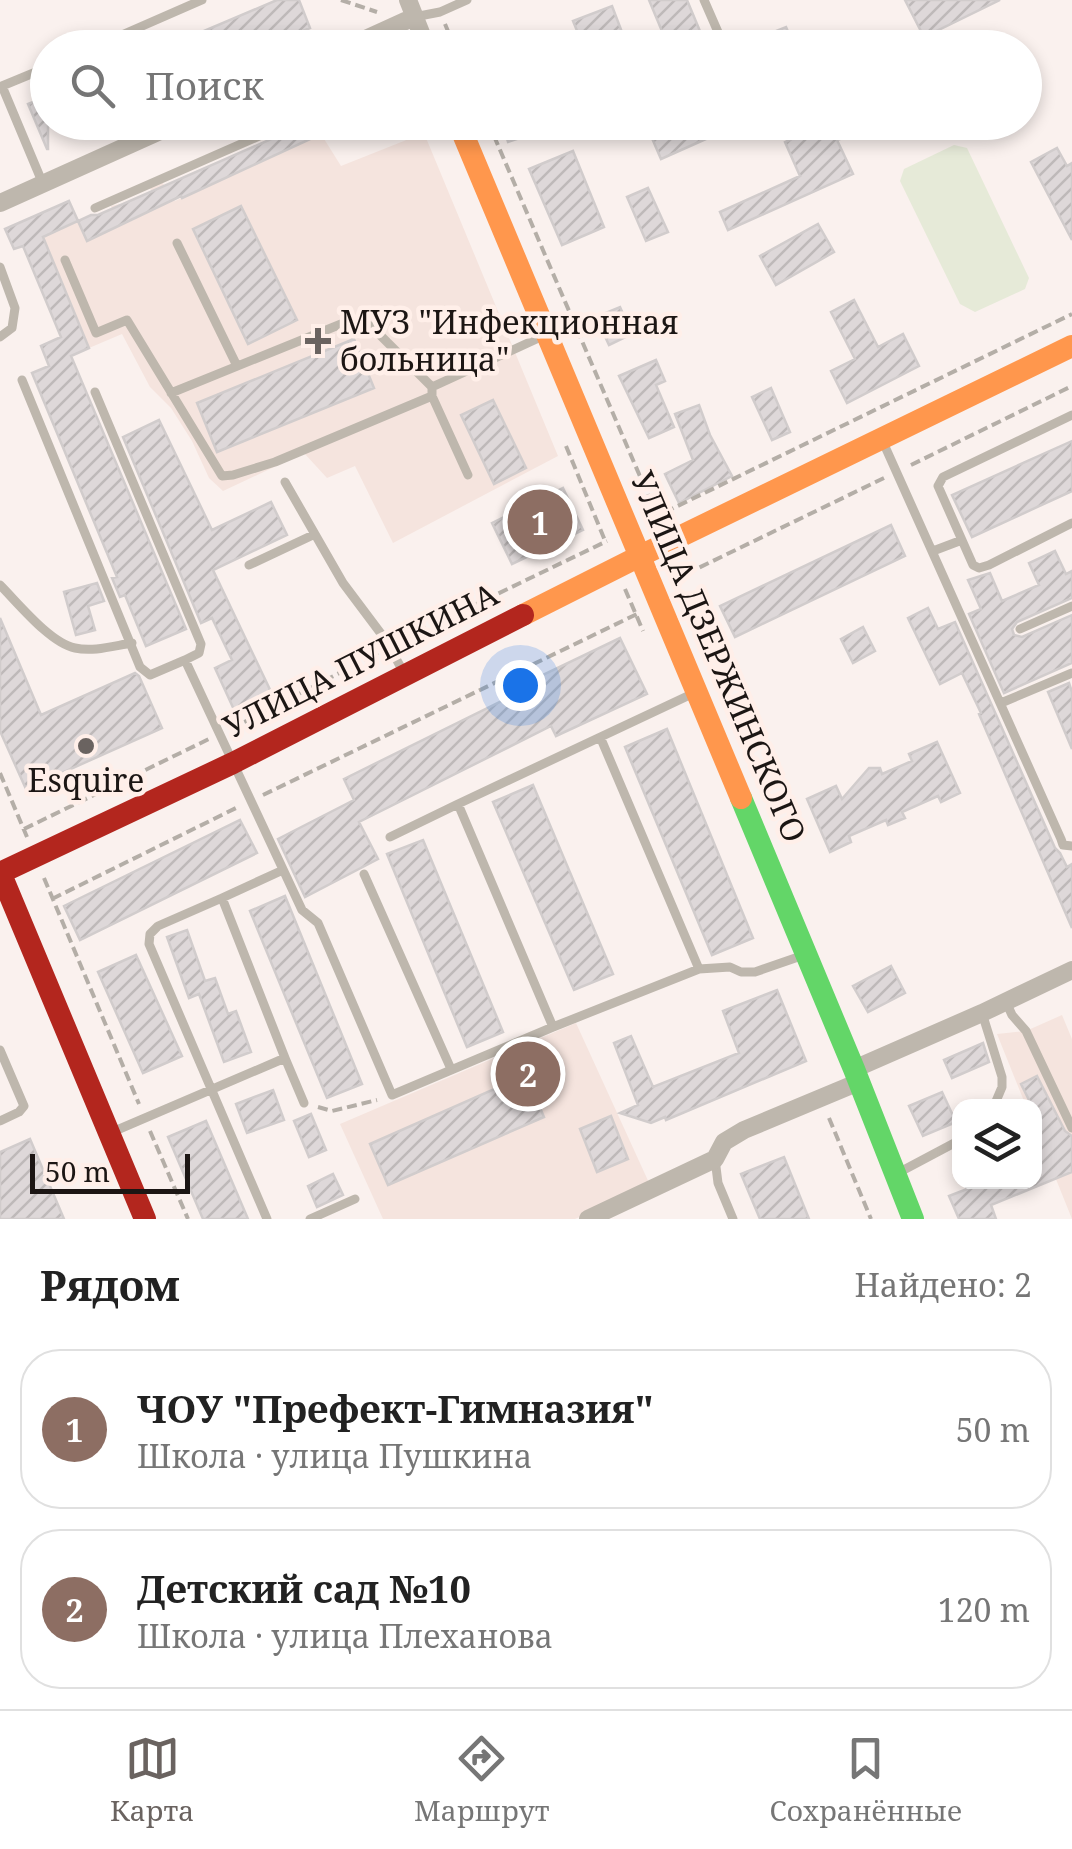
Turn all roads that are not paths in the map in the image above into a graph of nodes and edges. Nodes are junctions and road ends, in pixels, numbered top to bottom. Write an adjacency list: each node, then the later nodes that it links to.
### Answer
1 (202, 0): 5 (lane)
2 (467, 0): 4 (lane)
3 (704, 0): 7 (lane)
4 (411, 8): 6 (street)
5 (133, 30)
6 (375, 30)
7 (717, 30)
8 (30, 73): 9 (lane)
9 (1, 84): 13 (lane)
10 (140, 140): 13 (street)
11 (250, 140): 15 (lane)
12 (466, 140): 19 (main road, УЛИЦА ДЗЕРЖИНСКОГО)
13 (43, 184): 14 (street)
14 (0, 204)
15 (94, 208)
16 (177, 243): 22 (lane)
17 (65, 260): 26 (lane)
18 (0, 268): 20 (lane)
19 (548, 334): 25 (lane); 35 (main road, УЛИЦА ДЗЕРЖИНСКОГО)
20 (0, 337)
21 (1072, 346): 28 (main road, УЛИЦА ПУШКИНА)
22 (237, 366): 25 (lane); 26 (lane)
23 (22, 380): 40 (lane)
24 (94, 392): 41 (lane)
25 (432, 392): 26 (lane); 29 (lane)
26 (172, 393)
27 (1072, 416): 33 (lane)
28 (882, 439): 34 (lane); 35 (main road, УЛИЦА ПУШКИНА)
29 (468, 475)
30 (284, 482): 32 (lane)
31 (1072, 523): 33 (lane)
32 (314, 535): 36 (lane); 43 (lane)
33 (962, 540): 34 (lane)
34 (933, 551): 45 (lane)
35 (640, 556): 43 (main road, УЛИЦА ПУШКИНА); 44 (main road, УЛИЦА ДЗЕРЖИНСКОГО)
36 (249, 565)
37 (0, 586): 40 (lane)
38 (1072, 606): 39 (lane)
39 (1020, 629)
40 (132, 643): 41 (lane)
41 (185, 660): 47 (lane)
42 (1072, 672): 45 (lane)
43 (405, 675): 47 (main road, УЛИЦА ПУШКИНА)
44 (697, 692): 46 (lane); 55 (main road, УЛИЦА ДЗЕРЖИНСКОГО)
45 (1001, 703): 50 (lane)
46 (601, 738): 48 (lane); 56 (lane)
47 (233, 763): 51 (lane); 52 (main road, УЛИЦА ПУШКИНА)
48 (458, 804): 49 (lane); 60 (lane)
49 (390, 838)
50 (1072, 846)
51 (284, 870): 54 (lane); 63 (lane)
52 (0, 873): 70 (main road)
53 (364, 874): 63 (lane)
54 (222, 898): 62 (lane); 65 (lane)
55 (806, 954): 56 (lane); 64 (main road, УЛИЦА ДЗЕРЖИНСКОГО)
56 (700, 970): 60 (lane)
57 (1072, 970): 58 (street)
58 (1006, 1002): 59 (street); 69 (lane)
59 (982, 1013): 64 (street); 66 (lane)
60 (553, 1027): 63 (lane)
61 (0, 1050): 68 (lane)
62 (286, 1058): 65 (lane); 67 (lane)
63 (450, 1070)
64 (857, 1075): 72 (street); 73 (main road, УЛИЦА ДЗЕРЖИНСКОГО)
65 (212, 1089): 70 (lane); 76 (lane)
66 (997, 1099)
67 (304, 1103)
68 (0, 1120)
69 (1072, 1128)
70 (110, 1133): 75 (main road)
71 (952, 1144): 73 (lane)
72 (715, 1159): 78 (street); 79 (lane)
73 (895, 1174): 80 (main road, УЛИЦА ДЗЕРЖИНСКОГО)
74 (355, 1199): 77 (lane)
75 (145, 1219)
76 (267, 1219)
77 (310, 1219)
78 (588, 1219)
79 (733, 1219)
80 (913, 1219)

